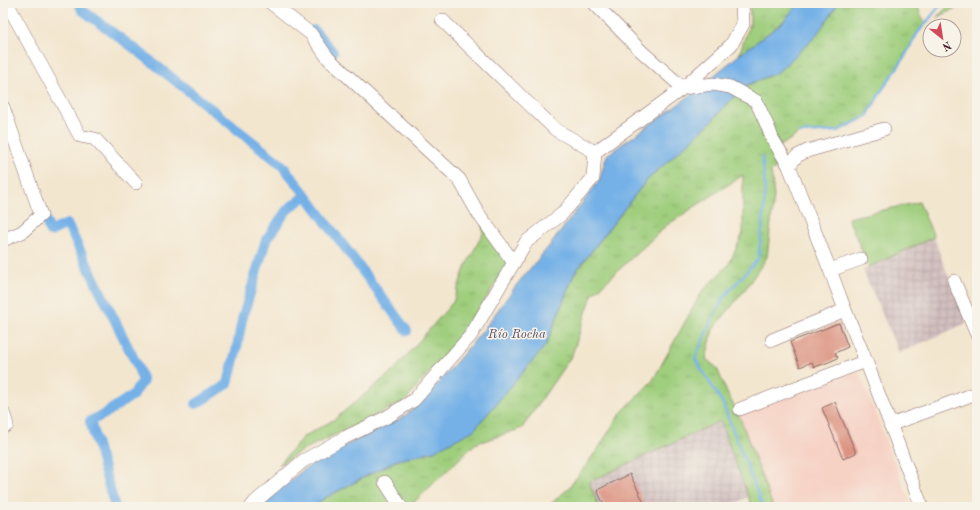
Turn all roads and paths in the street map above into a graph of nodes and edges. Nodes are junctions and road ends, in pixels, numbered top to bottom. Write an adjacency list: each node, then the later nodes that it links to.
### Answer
1 (6, 3): 11 (street)
2 (271, 3): 14 (street)
3 (594, 3): 6 (street)
4 (742, 3): 6 (street)
5 (442, 20): 9 (street)
6 (683, 88): 9 (street); 10 (street)
7 (3, 106): 12 (street)
8 (884, 128): 10 (street)
9 (595, 152): 14 (street)
10 (789, 166): 15 (street)
11 (136, 183)
12 (3, 240)
13 (860, 258): 15 (street)
14 (514, 263): 27 (street)
15 (830, 270): 17 (street)
16 (954, 281): 18 (street)
17 (845, 310): 19 (street); 20 (street)
18 (977, 335)
19 (772, 340)
20 (866, 361): 22 (street); 24 (street)
21 (977, 393): 24 (street)
22 (740, 409)
23 (3, 412): 25 (street)
24 (890, 425): 29 (street)
25 (3, 427)
26 (385, 482): 28 (street)
27 (251, 507)
28 (401, 507)
29 (922, 507)

